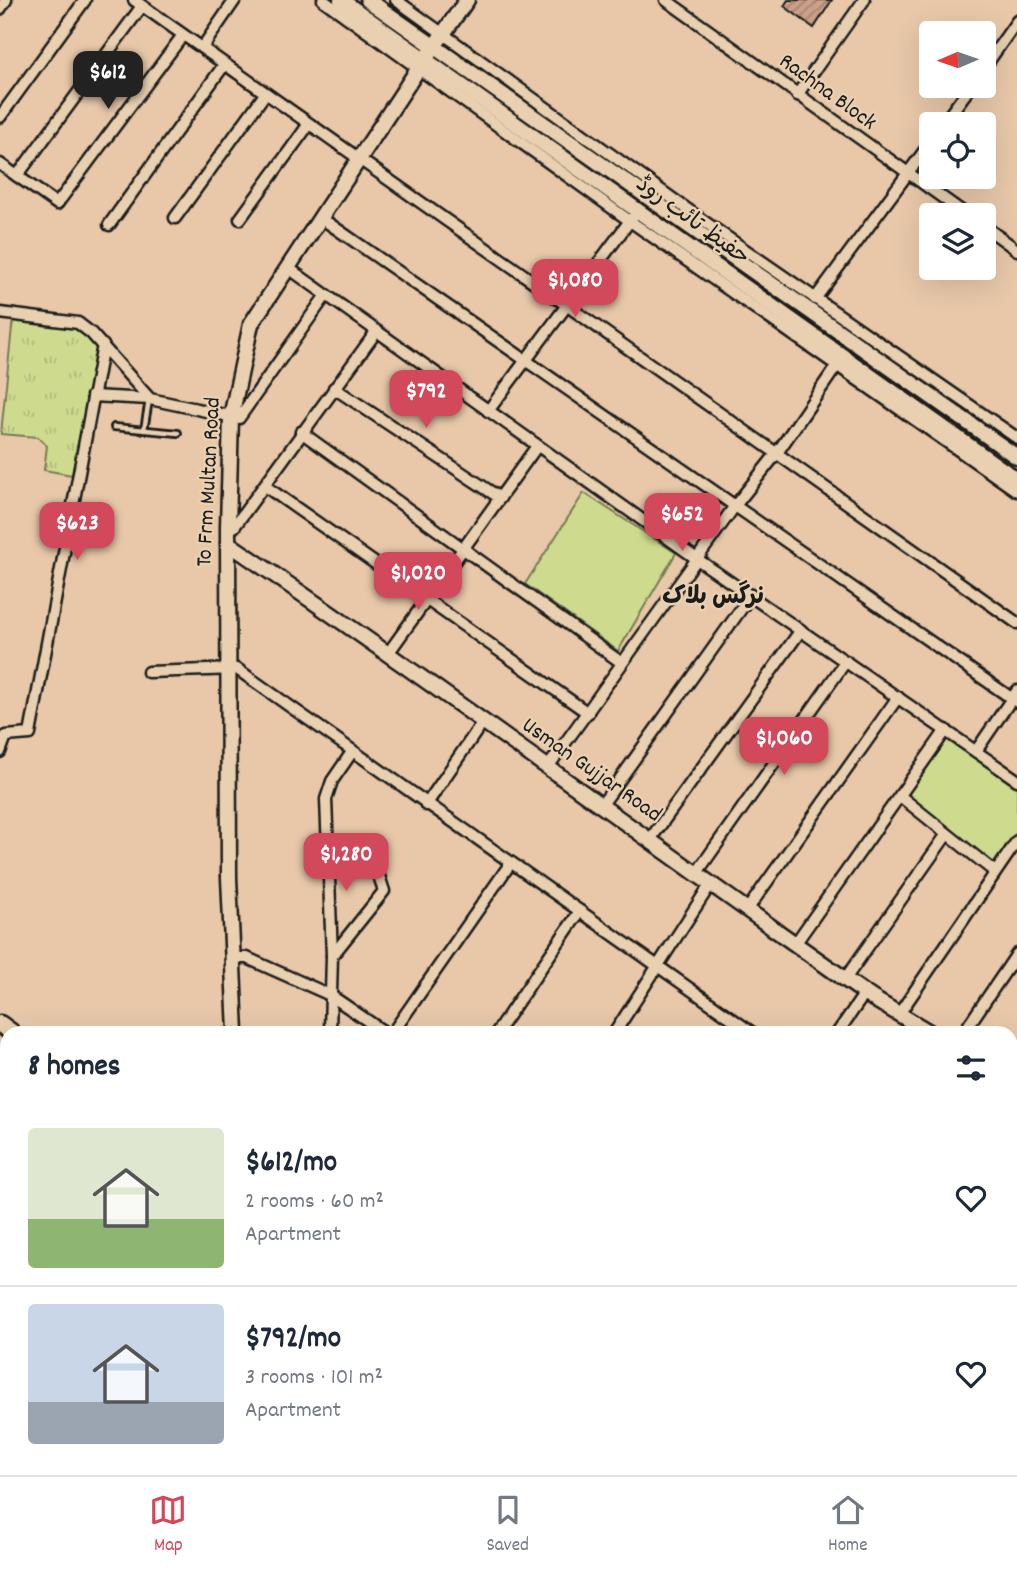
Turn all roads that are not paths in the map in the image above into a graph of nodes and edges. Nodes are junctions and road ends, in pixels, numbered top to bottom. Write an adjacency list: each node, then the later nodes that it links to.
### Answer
1 (6, 0): 12 (street)
2 (85, 0): 23 (street)
3 (235, 0): 17 (street)
4 (323, 0): 19 (street)
5 (341, 0): 19 (street, حفیظ تائب روڈ)
6 (368, 0): 16 (street, حفیظ تائب روڈ)
7 (396, 0): 14 (street)
8 (467, 0): 14 (street, To Frm Multan Road)
9 (864, 0): 22 (street)
10 (668, 1): 22 (street, Rachna Block)
11 (138, 3): 15 (street); 29 (street)
12 (0, 9)
13 (1017, 21): 18 (street)
14 (442, 33): 16 (street, To Frm Multan Road); 40 (street)
15 (183, 35): 17 (street); 29 (street)
16 (433, 46): 19 (street, To Frm Multan Road); 40 (street, حفیظ تائب روڈ)
17 (202, 48): 20 (street)
18 (996, 51)
19 (421, 64): 26 (street, To Frm Multan Road); 31 (street, حفیظ تائب روڈ)
20 (225, 65): 21 (street); 35 (street)
21 (265, 94): 24 (street); 32 (street)
22 (797, 95): 28 (street, Rachna Block)
23 (0, 117)
24 (309, 124): 26 (street); 34 (street)
25 (919, 159): 28 (street)
26 (358, 160): 33 (street, To Frm Multan Road); 42 (street)
27 (0, 164): 29 (street)
28 (908, 174): 30 (street, Rachna Block); 41 (street)
29 (17, 176)
30 (950, 203)
31 (634, 216): 42 (street); 47 (street, حفیظ تائب روڈ)
32 (175, 218)
33 (321, 218): 38 (street, To Frm Multan Road); 46 (street)
34 (240, 219)
35 (109, 225)
36 (996, 235): 37 (street)
37 (1017, 250)
38 (287, 267): 39 (street); 52 (street, To Frm Multan Road)
39 (326, 295): 44 (street); 52 (street)
40 (800, 296): 41 (street); 60 (street, حفیظ تائب روڈ)
41 (815, 299): 57 (street)
42 (566, 306): 46 (street); 59 (street)
43 (0, 313): 45 (street)
44 (376, 332): 48 (street); 51 (street)
45 (103, 345): 49 (street); 50 (street)
46 (524, 359): 51 (street); 65 (street)
47 (839, 362): 59 (street); 61 (street, حفیظ تائب روڈ); 63 (street)
48 (334, 388): 55 (street); 64 (street)
49 (92, 396): 50 (street); 85 (street)
50 (149, 399): 52 (street); 54 (lane)
51 (488, 411): 58 (street)
52 (232, 417): 66 (street, To Frm Multan Road)
53 (114, 427): 54 (lane)
54 (144, 430): 56 (lane)
55 (301, 432): 62 (street); 68 (street)
56 (178, 433)
57 (1017, 438)
58 (537, 446): 64 (street); 69 (street)
59 (777, 453): 65 (street); 72 (street)
60 (1017, 457)
61 (1017, 480)
62 (265, 486): 66 (street); 71 (street)
63 (1017, 491)
64 (500, 498): 68 (street)
65 (733, 507): 69 (street); 80 (street)
66 (228, 527): 67 (street, To Frm Multan Road)
67 (228, 543): 74 (street, Usman Gujjar Road); 77 (street, To Frm Multan Road)
68 (464, 547): 71 (street); 76 (street)
69 (697, 559): 70 (street); 76 (street)
70 (751, 595): 73 (street); 91 (street)
71 (427, 600): 74 (street); 81 (street)
72 (1017, 623)
73 (801, 630): 75 (street); 93 (street)
74 (389, 652): 82 (street, Usman Gujjar Road)
75 (846, 661): 79 (street); 98 (street)
76 (622, 663): 81 (street)
77 (229, 669): 78 (street); 86 (street); 105 (street, To Frm Multan Road)
78 (148, 672)
79 (898, 697): 83 (street); 100 (street)
80 (1015, 697): 84 (street)
81 (588, 713): 87 (street)
82 (482, 723): 87 (street, Usman Gujjar Road); 90 (street)
83 (946, 730): 84 (street); 89 (street)
84 (976, 751): 88 (street)
85 (0, 752)
86 (352, 752): 90 (street); 95 (street)
87 (548, 767): 91 (street, Usman Gujjar Road)
88 (1017, 780)
89 (900, 796): 92 (street); 102 (street)
90 (426, 805): 96 (street)
91 (601, 806): 93 (street, Usman Gujjar Road)
92 (947, 834): 97 (street); 107 (street)
93 (649, 841): 98 (street, Usman Gujjar Road)
94 (1017, 841): 97 (street)
95 (330, 844): 104 (street); 104 (street)
96 (510, 864): 101 (street); 114 (street)
97 (995, 872): 110 (street)
98 (696, 874): 99 (street, Usman Gujjar Road)
99 (710, 885): 100 (street, Usman Gujjar Road); 106 (street)
100 (747, 910): 102 (street, Usman Gujjar Road)
101 (580, 911): 106 (street); 115 (street)
102 (795, 944): 107 (street, Usman Gujjar Road)
103 (1017, 954): 120 (street)
104 (332, 956): 109 (street)
105 (234, 958): 109 (street); 111 (street, To Frm Multan Road)
106 (660, 966): 116 (street); 117 (street)
107 (845, 979): 108 (street, Usman Gujjar Road)
108 (865, 993): 110 (street, Usman Gujjar Road); 118 (street)
109 (330, 995): 112 (street); 113 (street)
110 (899, 1014): 119 (street, Usman Gujjar Road)
111 (236, 1026)
112 (330, 1026)
113 (375, 1026)
114 (397, 1026)
115 (500, 1026)
116 (619, 1026)
117 (743, 1026)
118 (842, 1026)
119 (919, 1026)
120 (968, 1026)

